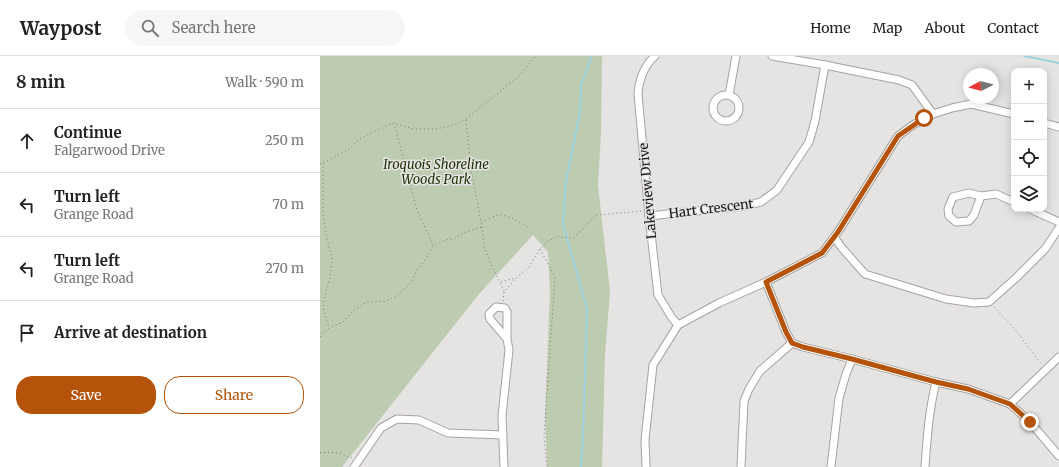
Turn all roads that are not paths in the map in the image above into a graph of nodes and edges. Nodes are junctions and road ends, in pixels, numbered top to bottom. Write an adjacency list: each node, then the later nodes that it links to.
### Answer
1 (655, 56): 13 (street, Lakeview Drive)
2 (736, 56): 5 (street)
3 (772, 56): 4 (street)
4 (826, 65): 7 (street); 13 (street, Hart Crescent)
5 (729, 95)
6 (1011, 113): 7 (street)
7 (933, 114): 16 (street)
8 (1047, 124): 9 (street)
9 (1059, 127)
10 (981, 196): 10 (street); 11 (street)
11 (1011, 201)
12 (1037, 212): 14 (street)
13 (649, 216): 18 (street, Lakeview Drive)
14 (1059, 222)
15 (1059, 228): 16 (street)
16 (834, 237): 17 (street)
17 (766, 282): 18 (street); 20 (street)
18 (678, 325): 29 (street)
19 (507, 339): 19 (street); 25 (street)
20 (792, 343): 22 (street); 30 (street)
21 (1059, 357): 24 (street)
22 (852, 359): 23 (street); 31 (street)
23 (936, 382): 24 (street); 32 (street)
24 (1010, 404): 26 (street)
25 (503, 435): 27 (street); 28 (street)
26 (1059, 456)
27 (356, 464)
28 (504, 467)
29 (646, 467)
30 (741, 467)
31 (831, 467)
32 (925, 467)

